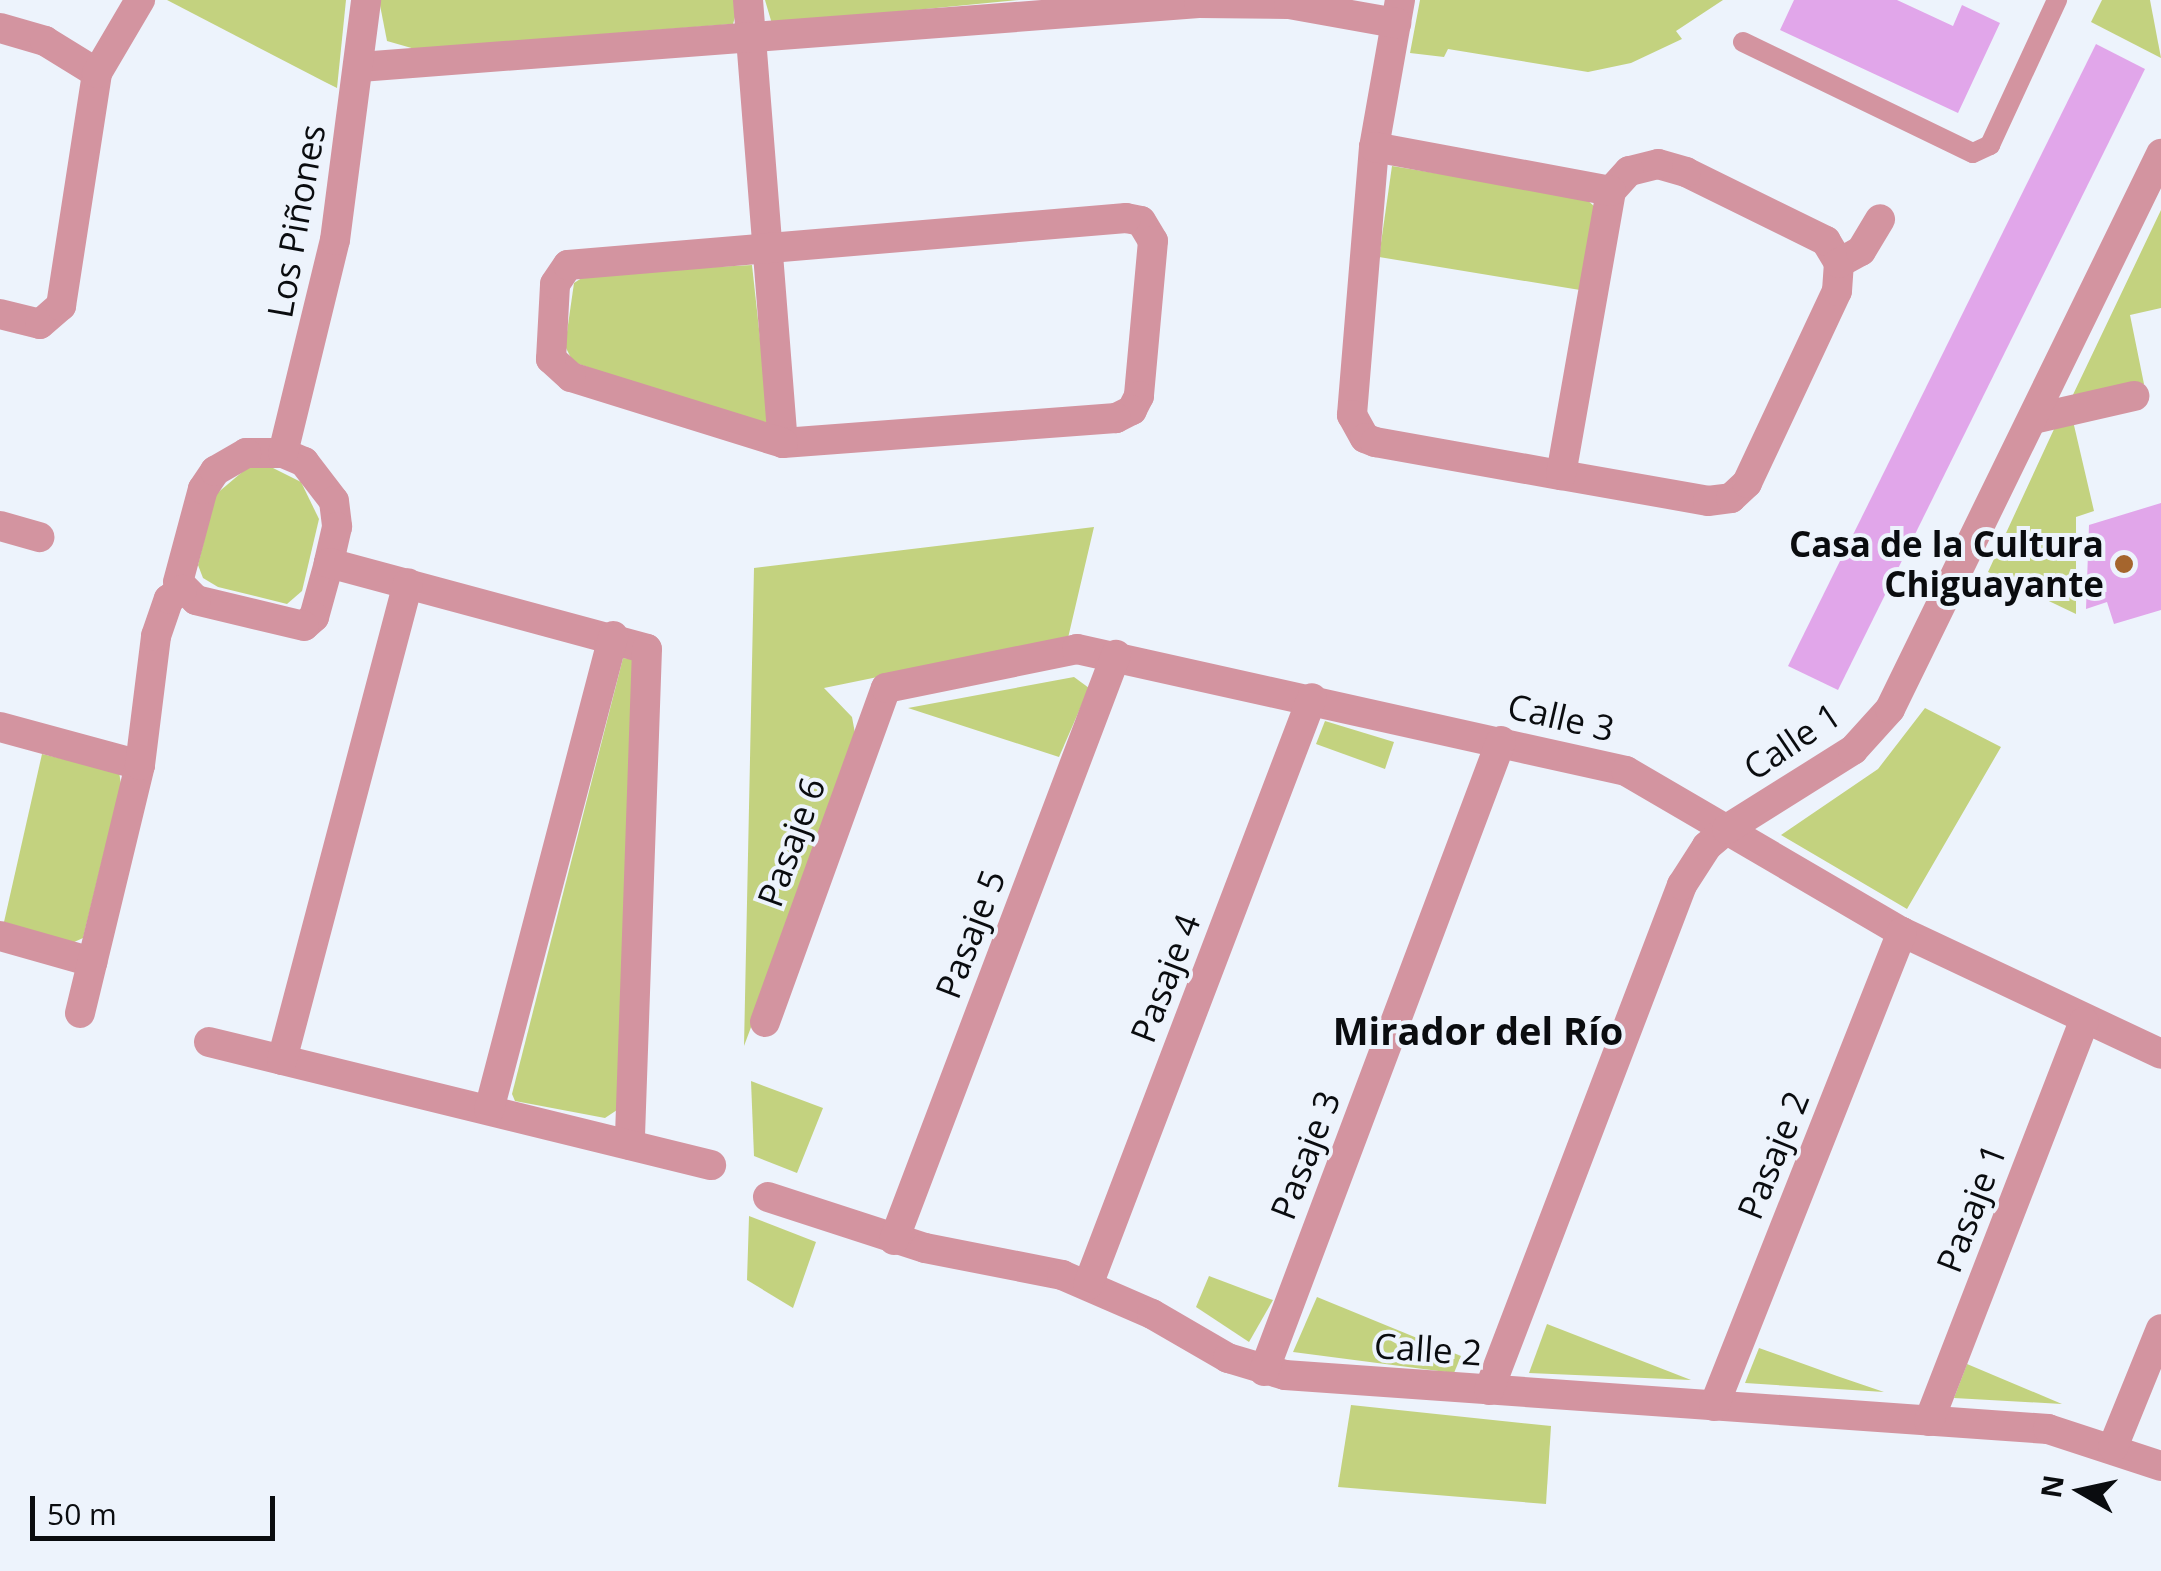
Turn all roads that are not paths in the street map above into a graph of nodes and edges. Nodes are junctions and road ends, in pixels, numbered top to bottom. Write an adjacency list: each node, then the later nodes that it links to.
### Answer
1 (140, 0): 11 (street)
2 (366, 0): 10 (street, Los Piñones)
3 (748, 0): 8 (street)
4 (2057, 0): 9 (lane)
5 (1074, 5): 6 (street); 8 (street)
6 (1398, 11): 12 (street)
7 (0, 28): 11 (street)
8 (751, 38): 10 (street); 16 (street)
9 (1743, 42)
10 (360, 67): 22 (street, Los Piñones)
11 (97, 73): 18 (street)
12 (1374, 147): 14 (street); 23 (street)
13 (2161, 154): 20 (street, Calle 1)
14 (1610, 190): 17 (street); 23 (street)
15 (1880, 219): 17 (street)
16 (768, 247): 21 (street); 21 (street); 21 (street)
17 (1839, 264): 23 (street)
18 (0, 314)
19 (2134, 396): 20 (street)
20 (2033, 419): 36 (street, Calle 1)
21 (783, 442)
22 (283, 453): 26 (street); 28 (street)
23 (1560, 475)
24 (0, 526): 25 (street)
25 (39, 537)
26 (329, 563): 27 (street); 28 (street)
27 (408, 584): 29 (street); 45 (street)
28 (182, 590): 35 (street)
29 (613, 636): 46 (street); 47 (street)
30 (1116, 655): 31 (street, Calle 3); 32 (street, Calle 3); 50 (street, Pasaje 5)
31 (886, 688): 41 (street, Pasaje 6)
32 (1312, 698): 34 (street, Calle 3); 51 (street, Pasaje 4)
33 (0, 727): 35 (street)
34 (1502, 741): 36 (street, Calle 3); 53 (street, Pasaje 3)
35 (140, 764): 39 (street)
36 (1728, 828): 37 (street, Calle 3); 54 (street, Calle 1)
37 (1902, 932): 42 (street, Calle 3); 55 (street, Pasaje 2)
38 (0, 936): 39 (street)
39 (92, 962): 40 (street)
40 (80, 1012)
41 (765, 1022)
42 (2084, 1022): 44 (street, Calle 3); 56 (street, Pasaje 1)
43 (209, 1042): 45 (street)
44 (2161, 1054)
45 (282, 1060): 46 (street)
46 (489, 1110): 47 (street)
47 (630, 1145): 48 (street)
48 (711, 1165)
49 (768, 1197): 50 (street, Calle 2)
50 (894, 1240): 51 (street, Calle 2)
51 (1088, 1285): 53 (street, Calle 2)
52 (2161, 1329): 57 (street)
53 (1264, 1371): 54 (street, Calle 2)
54 (1489, 1390): 55 (street, Calle 2)
55 (1714, 1406): 56 (street, Calle 2)
56 (1928, 1421): 57 (street, Calle 2)
57 (2113, 1447): 58 (street, Calle 2)
58 (2161, 1466)

